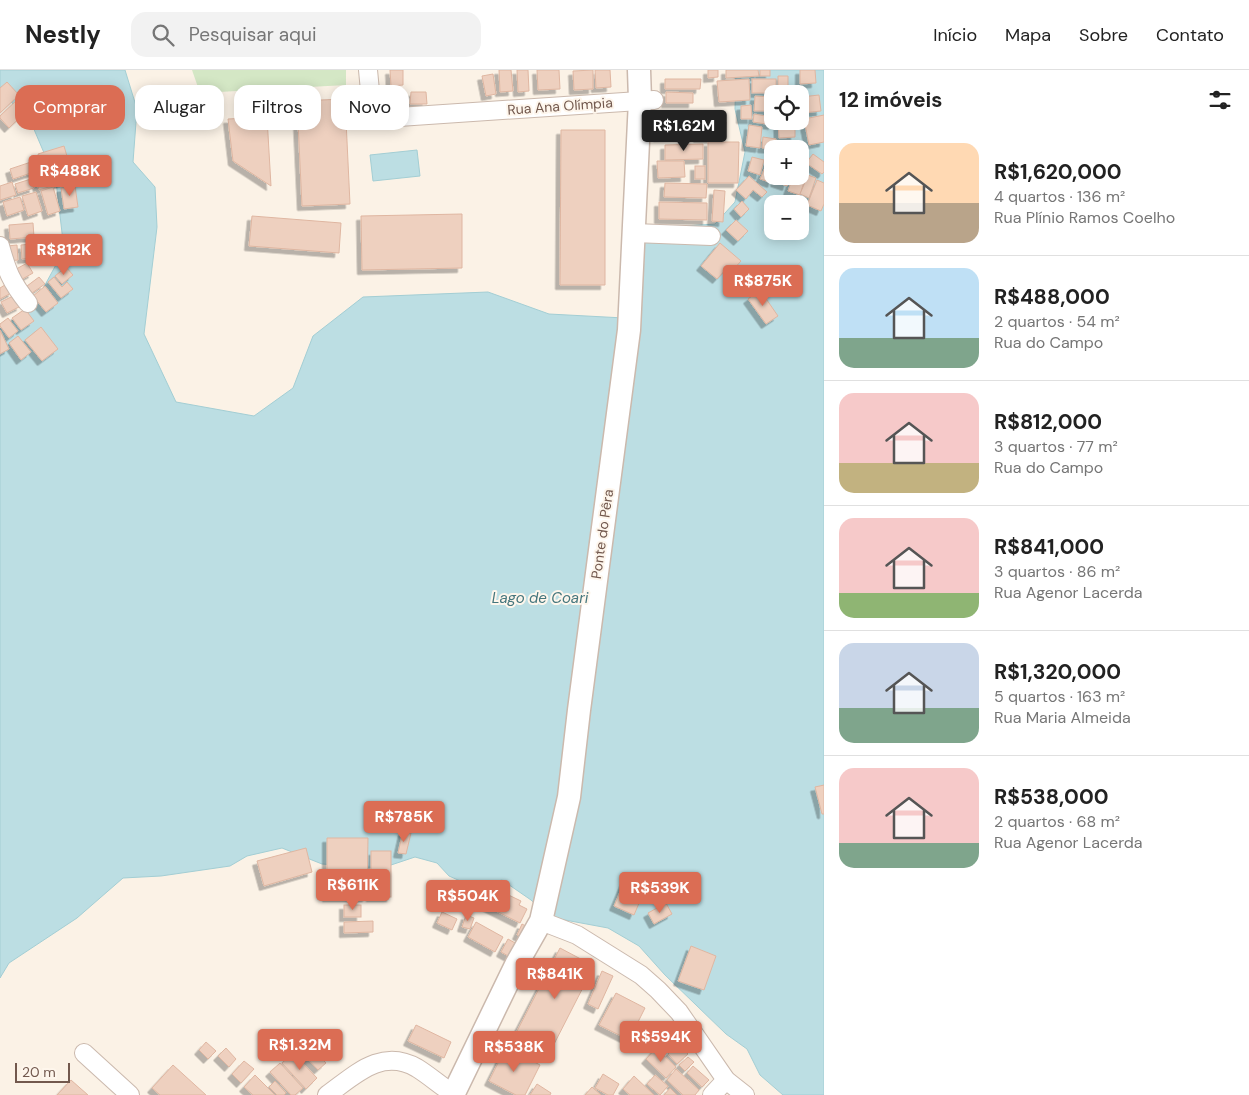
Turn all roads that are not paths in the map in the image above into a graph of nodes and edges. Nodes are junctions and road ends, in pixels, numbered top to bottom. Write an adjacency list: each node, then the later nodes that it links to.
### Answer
1 (368, 70): 4 (street, Rua Ana Olímpia)
2 (639, 70): 4 (street)
3 (654, 70): 4 (street)
4 (647, 100): 5 (street, Ponte do Pêra)
5 (634, 233): 6 (street); 9 (street, Ponte do Pêra)
6 (711, 236)
7 (0, 246): 8 (street)
8 (28, 303)
9 (541, 921): 11 (street); 14 (street, Ponte do Pêra)
10 (84, 1053): 12 (street)
11 (726, 1080): 15 (street); 16 (street)
12 (130, 1095)
13 (327, 1095): 14 (street)
14 (454, 1095)
15 (712, 1095)
16 (745, 1095)

